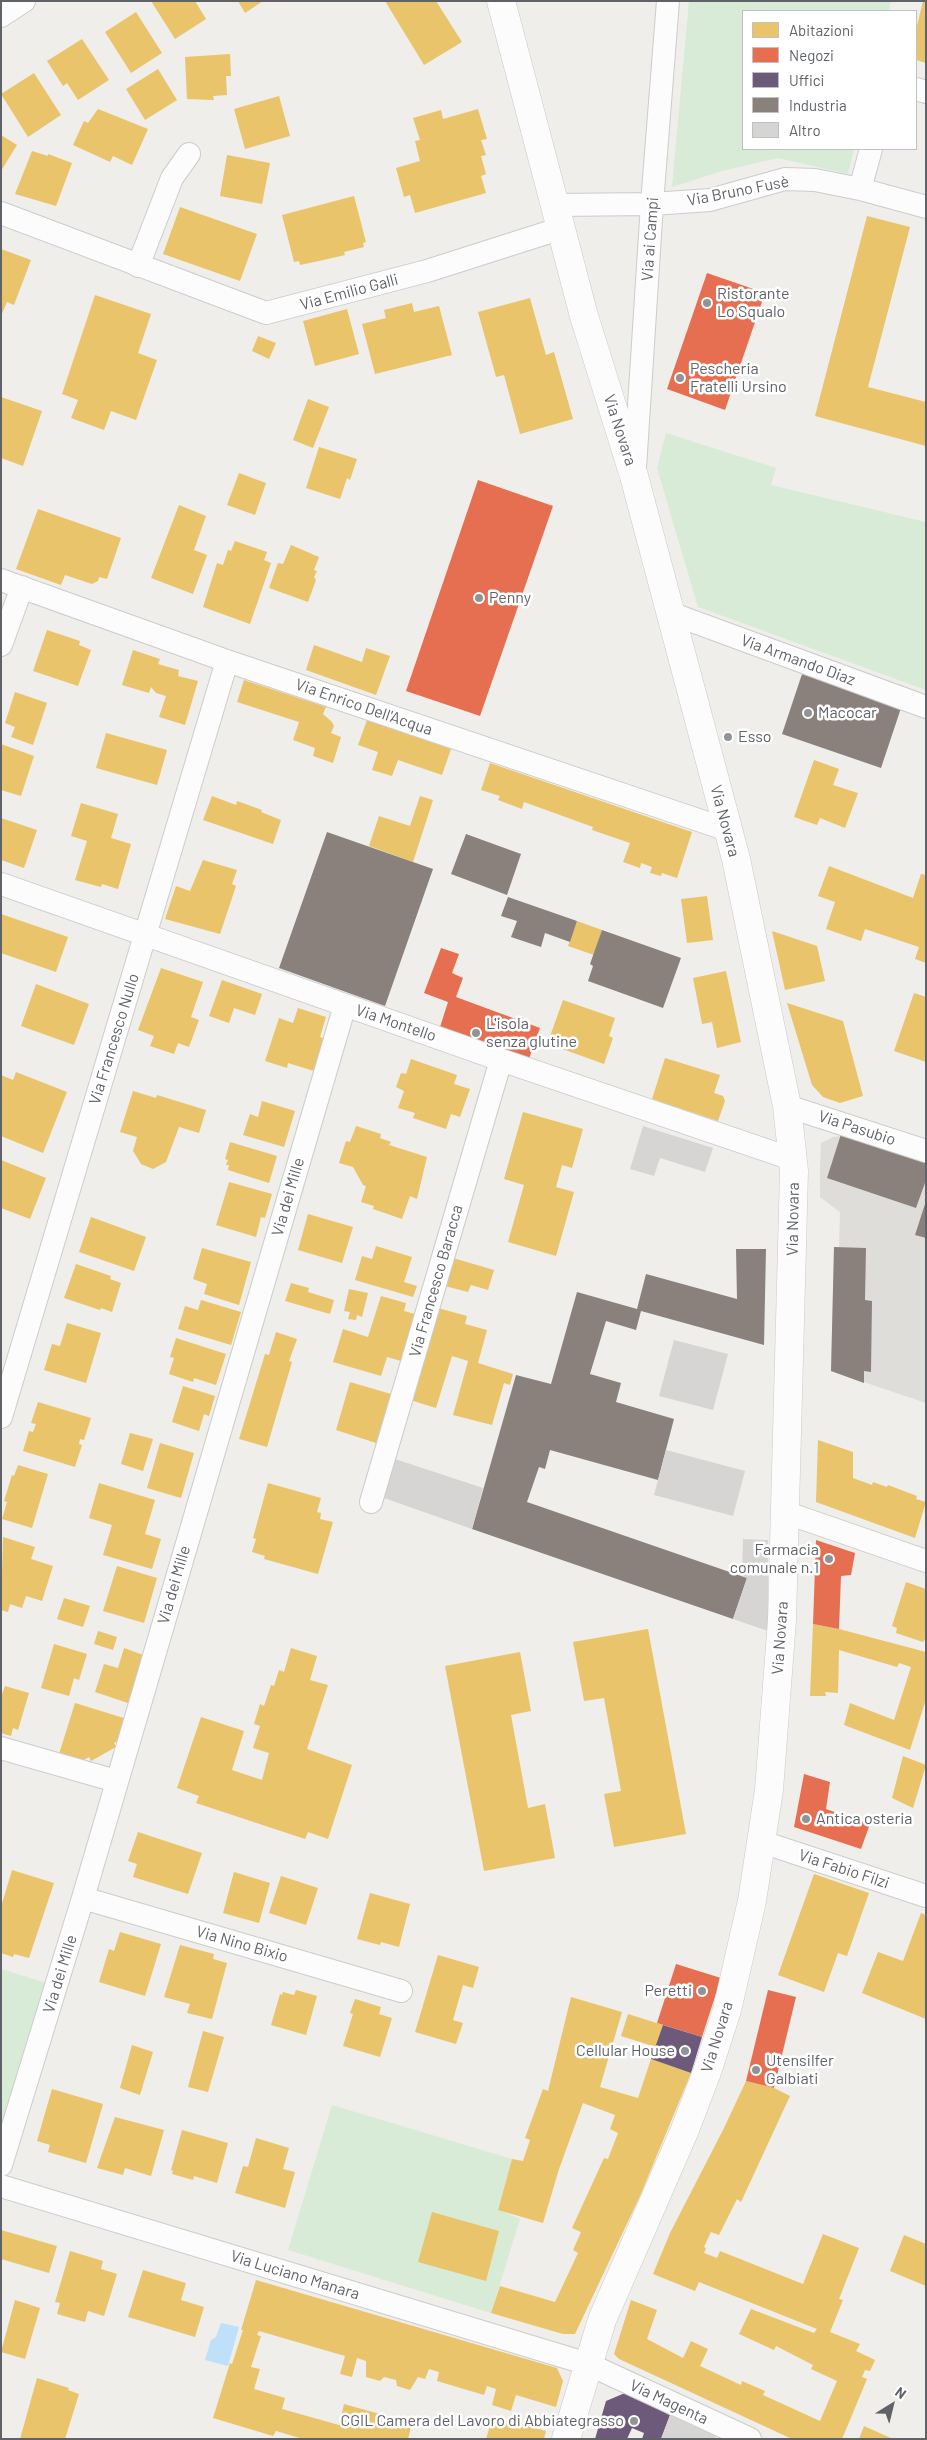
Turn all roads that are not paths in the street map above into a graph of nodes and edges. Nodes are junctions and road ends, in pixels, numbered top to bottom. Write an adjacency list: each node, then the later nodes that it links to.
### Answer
1 (24, 1): 4 (street)
2 (501, 1): 11 (street, Via Novara)
3 (668, 1): 8 (street, Via ai Campi)
4 (1, 16)
5 (871, 150): 7 (street)
6 (188, 154): 12 (street)
7 (860, 190): 8 (street, Via Bruno Fusè); 9 (street, Via Bruno Fusè)
8 (652, 204): 11 (street, Via Bruno Fusè); 13 (street, Via ai Campi)
9 (926, 208)
10 (1, 213): 12 (street, Via Emilio Galli)
11 (558, 217): 12 (street, Via Emilio Galli); 13 (street, Via Novara)
12 (138, 266)
13 (634, 476): 15 (street, Via Novara)
14 (11, 584): 16 (street); 17 (street, Via Enrico Dell'Acqua)
15 (670, 613): 18 (street, Via Armando Diaz); 19 (street, Via Novara)
16 (1, 645)
17 (228, 661): 19 (street, Via Enrico Dell'Acqua); 21 (street, Via Francesco Nullo)
18 (926, 707)
19 (728, 830): 24 (street, Via Novara)
20 (1, 884): 21 (street, Via Montello)
21 (145, 936): 22 (street, Via Montello); 27 (street, Via Francesco Nullo)
22 (344, 1005): 23 (street, Via Montello); 33 (street, Via dei Mille)
23 (500, 1060): 26 (street, Via Montello); 29 (street, Via Francesco Baracca)
24 (787, 1106): 25 (street, Via Pasubio); 26 (street, Via Novara)
25 (926, 1151)
26 (792, 1159): 30 (street, Via Novara)
27 (6, 1386): 28 (street, Via Francesco Nullo)
28 (1, 1417)
29 (371, 1502)
30 (786, 1513): 31 (street); 34 (street, Via Novara)
31 (926, 1561)
32 (1, 1748): 33 (street)
33 (116, 1781): 36 (street, Via dei Mille)
34 (762, 1842): 35 (street, Via Fabio Filzi); 40 (street, Via Novara)
35 (926, 1896)
36 (84, 1898): 37 (street, Via Nino Bixio); 38 (street, Via dei Mille)
37 (401, 1991)
38 (1, 2164)
39 (1, 2186): 40 (street, Via Luciano Manara)
40 (588, 2364): 41 (street, Via Novara); 42 (street, Via Magenta)
41 (566, 2439)
42 (750, 2439)

